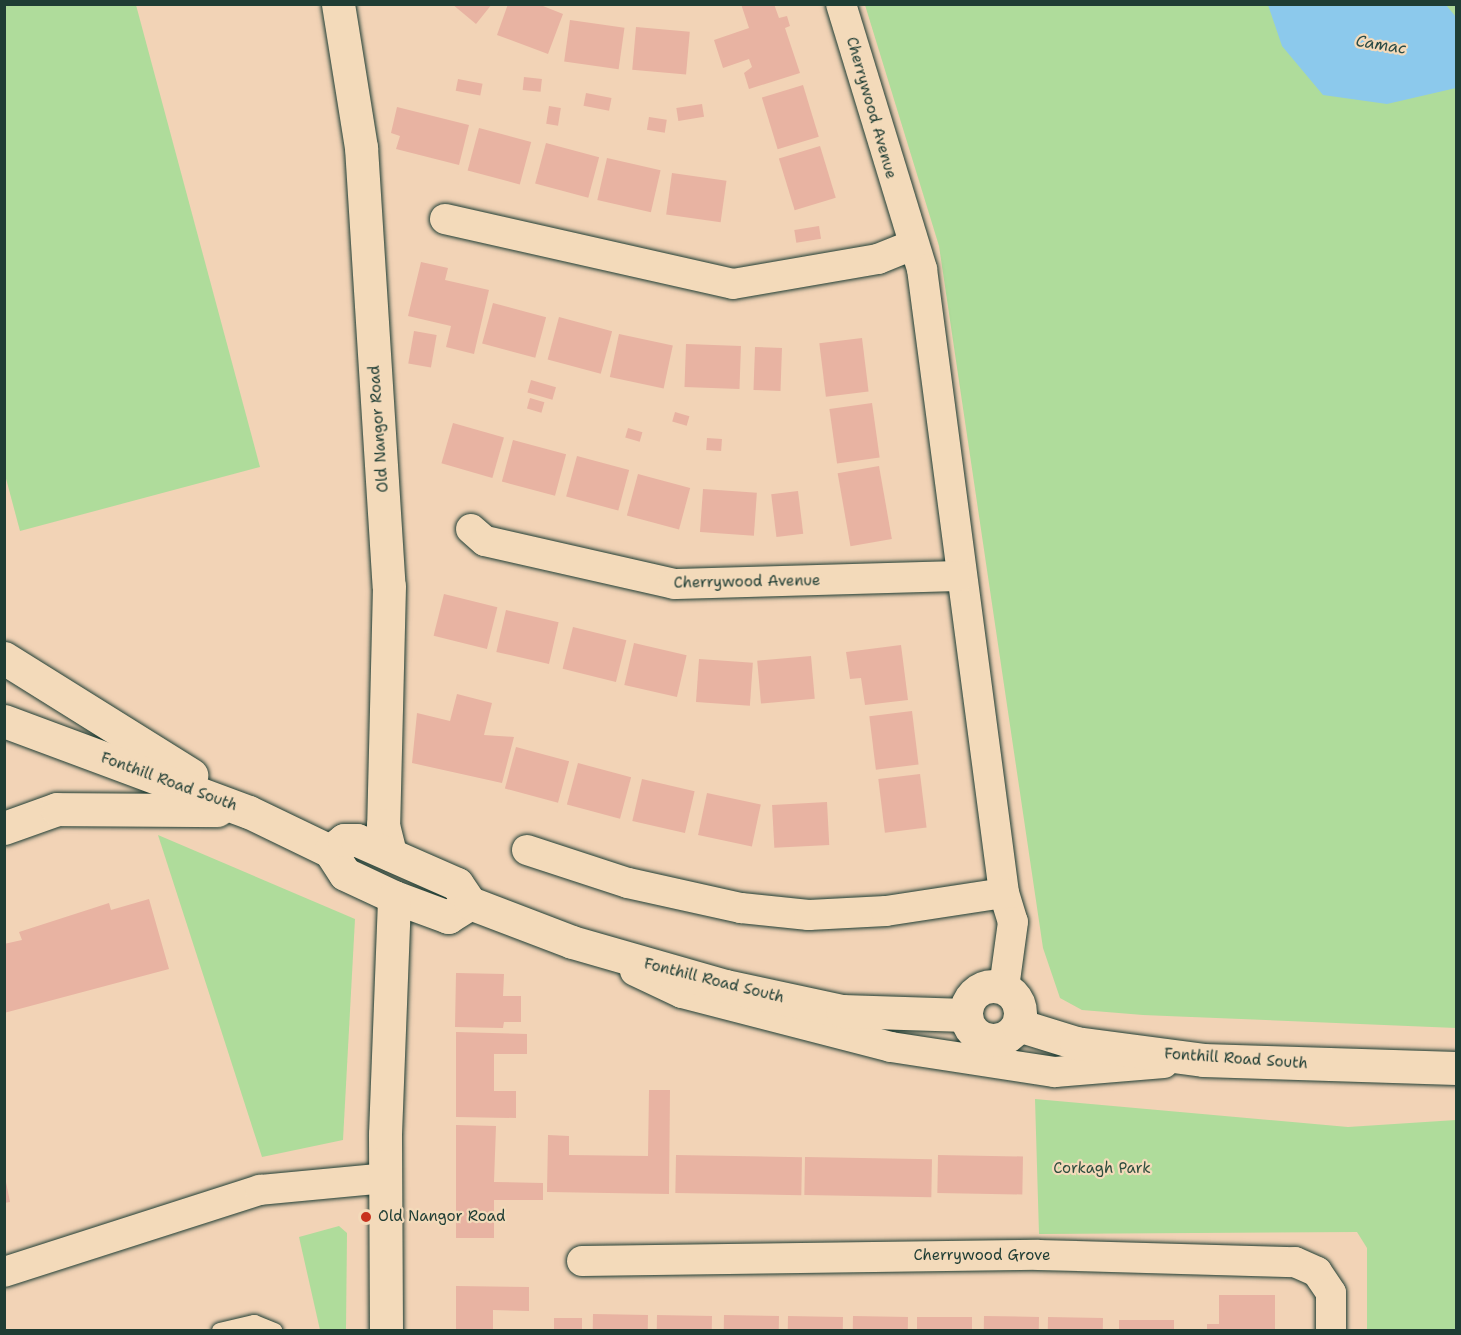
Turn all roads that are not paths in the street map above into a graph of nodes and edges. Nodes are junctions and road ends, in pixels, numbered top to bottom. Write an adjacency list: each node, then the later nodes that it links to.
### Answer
1 (338, 4): 13 (main road, Old Nangor Road)
2 (841, 4): 4 (street, Cherrywood Avenue)
3 (445, 219): 4 (street)
4 (912, 245): 6 (street, Cherrywood Avenue)
5 (471, 529): 6 (street, Cherrywood Avenue)
6 (961, 576): 14 (street, Cherrywood Avenue)
7 (4, 658): 9 (main road)
8 (4, 721): 9 (main road, Fonthill Road South)
9 (249, 812): 10 (main road); 11 (main road, Fonthill Road South)
10 (4, 828)
11 (330, 850): 13 (main road, Fonthill Road South); 15 (main road)
12 (527, 850): 14 (street)
13 (390, 855): 16 (main road, Fonthill Road South)
14 (1004, 893): 18 (street, Cherrywood Avenue)
15 (394, 897): 16 (main road); 23 (main road)
16 (470, 903): 17 (main road, Fonthill Road South)
17 (572, 942): 19 (main road, Fonthill Road South); 21 (street)
18 (1004, 988): 19 (main road); 20 (main road)
19 (966, 1015): 20 (main road)
20 (1018, 1025): 21 (main road, Fonthill Road South)
21 (1203, 1060): 22 (main road, Fonthill Road South)
22 (1456, 1068)
23 (386, 1178): 25 (street); 28 (main road)
24 (582, 1261): 29 (street, Cherrywood Grove)
25 (4, 1272)
26 (219, 1330): 27 (lane)
27 (274, 1330)
28 (386, 1330)
29 (1331, 1330)

